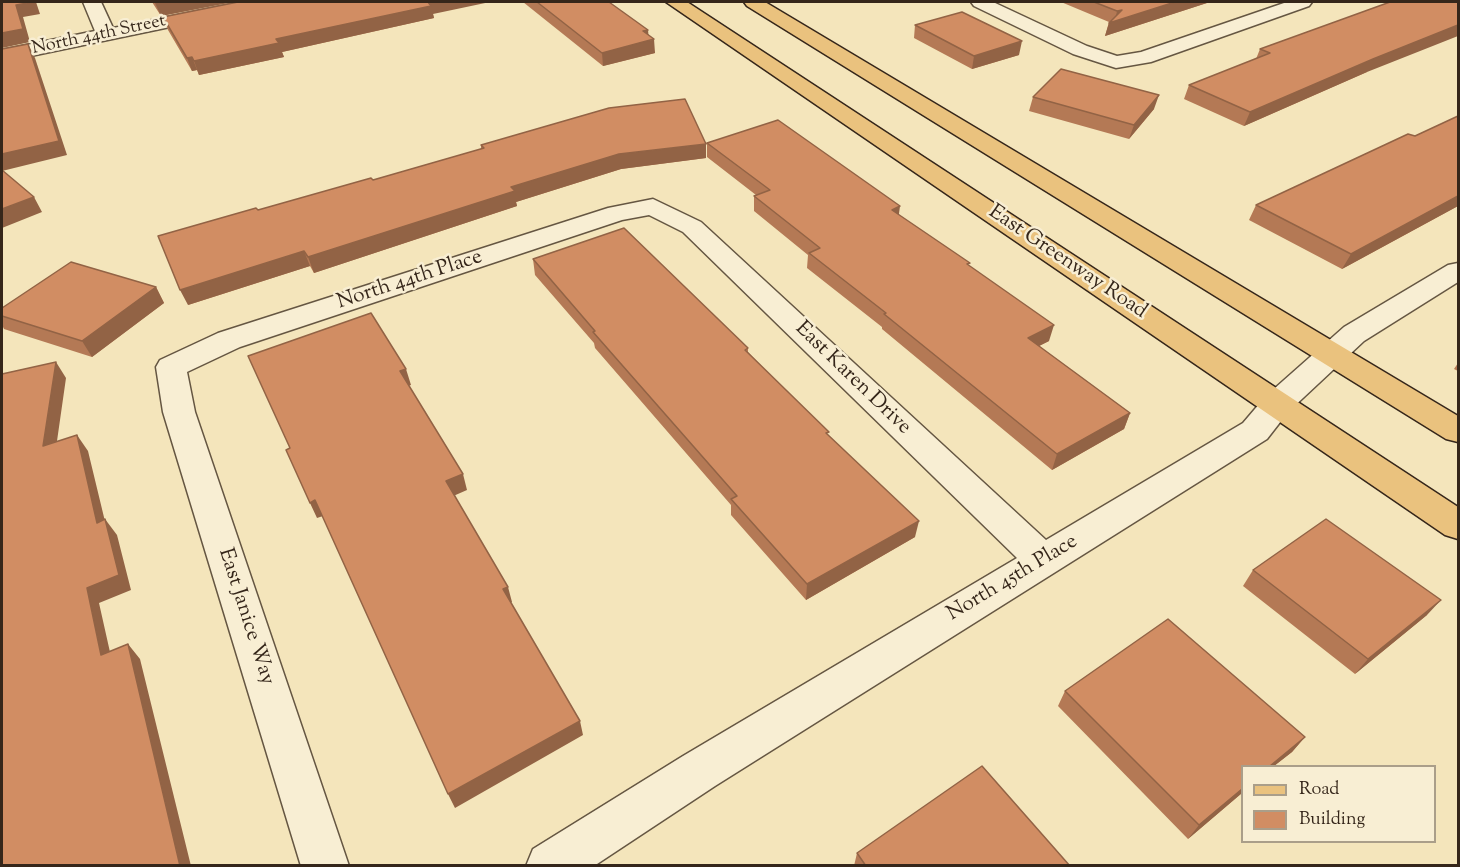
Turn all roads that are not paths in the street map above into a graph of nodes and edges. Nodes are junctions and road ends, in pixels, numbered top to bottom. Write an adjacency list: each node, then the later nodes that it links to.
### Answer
1 (93, 2): 7 (street)
2 (266, 2): 7 (street, North 44th Street)
3 (675, 2): 13 (main road, East Greenway Road)
4 (753, 2): 11 (main road)
5 (980, 2): 6 (street)
6 (1303, 2)
7 (106, 34): 8 (street, North 44th Street)
8 (2, 56)
9 (653, 207): 12 (street, North 44th Place); 16 (street, East Karen Drive)
10 (1458, 272): 11 (street, North 45th Place)
11 (1332, 355): 13 (street, North 45th Place); 14 (main road)
12 (171, 367): 17 (street, East Janice Way)
13 (1277, 404): 15 (main road, East Greenway Road); 16 (street, North 45th Place)
14 (1458, 431)
15 (1458, 525)
16 (1044, 561): 18 (street, North 45th Place)
17 (325, 866)
18 (550, 866)

